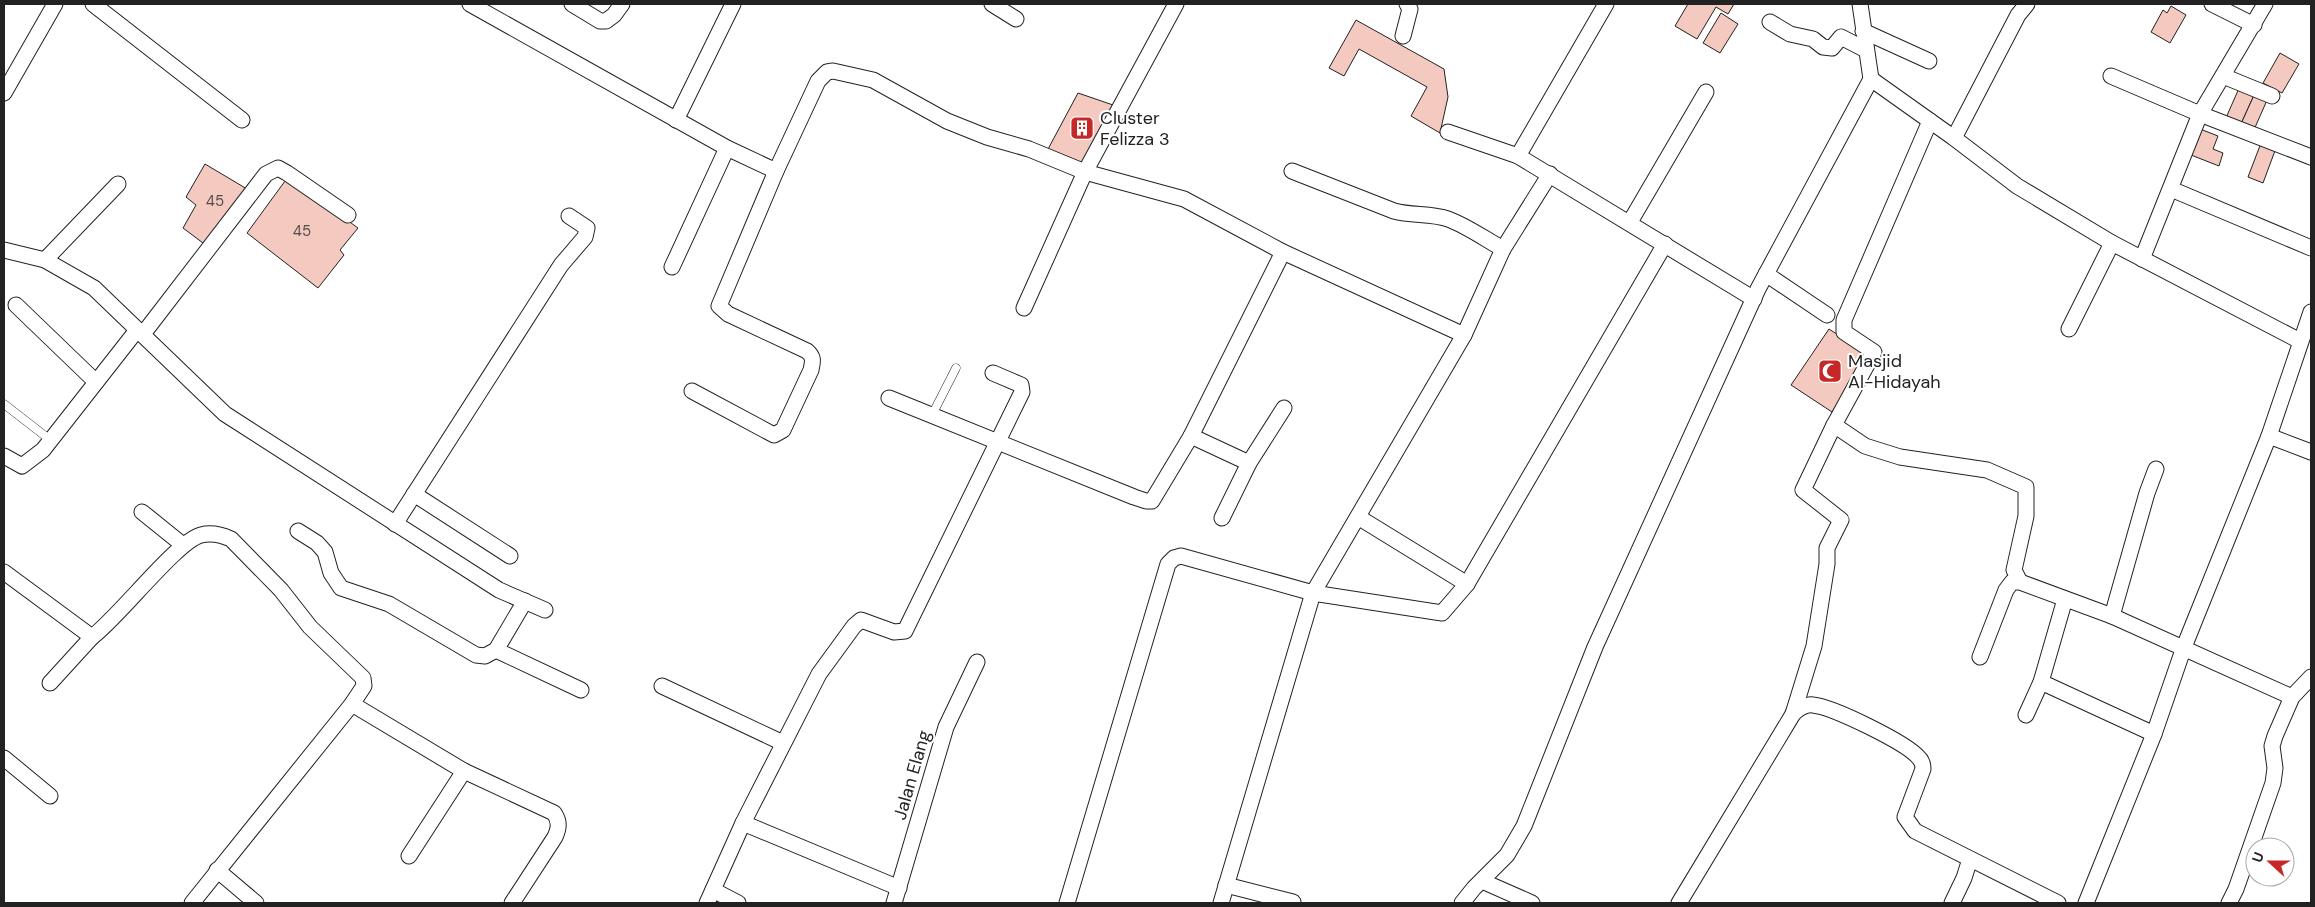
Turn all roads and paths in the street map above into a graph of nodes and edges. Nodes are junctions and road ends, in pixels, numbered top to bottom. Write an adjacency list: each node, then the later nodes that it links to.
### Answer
1 (93, 4): 29 (street)
2 (470, 4): 30 (street)
3 (572, 4): 4 (street)
4 (622, 4)
5 (733, 4): 30 (street)
6 (992, 4): 15 (street)
7 (1176, 4): 39 (street)
8 (1407, 4): 19 (street)
9 (1606, 4): 35 (street)
10 (1860, 4): 18 (street)
11 (2027, 4): 33 (street)
12 (2212, 4): 17 (street)
13 (2265, 4): 17 (street)
14 (50, 6): 26 (street)
15 (1016, 19)
16 (1770, 22): 20 (street)
17 (2254, 25): 23 (street)
18 (1863, 31): 20 (street); 21 (street)
19 (1403, 36)
20 (1866, 50): 24 (street)
21 (1929, 61)
22 (2111, 76): 28 (street)
23 (2224, 76): 27 (street); 28 (street)
24 (1871, 79): 31 (street); 55 (street)
25 (1706, 92): 45 (street)
26 (4, 93)
27 (2272, 96)
28 (2200, 114): 36 (street); 42 (street)
29 (242, 120)
30 (676, 120): 34 (street)
31 (1930, 121): 33 (street); 73 (street)
32 (1448, 132): 35 (street)
33 (1954, 138): 46 (street)
34 (728, 148): 37 (street); 54 (street)
35 (1518, 156): 40 (street)
36 (2311, 157)
37 (776, 171): 39 (street); 68 (street)
38 (1292, 171): 49 (street)
39 (1085, 172): 51 (street); 58 (street)
40 (1550, 174): 45 (street); 49 (street)
41 (118, 184): 53 (street)
42 (2172, 189): 48 (street); 52 (street)
43 (348, 215): 62 (street)
44 (569, 216): 82 (street)
45 (1630, 222): 47 (street)
46 (2112, 243): 52 (street); 61 (street)
47 (1665, 244): 56 (street); 92 (street)
48 (2311, 248)
49 (1503, 249): 63 (street)
50 (4, 250): 53 (street)
51 (1283, 252): 63 (street); 74 (street)
52 (2142, 258): 64 (street)
53 (45, 260): 62 (street)
54 (672, 267)
55 (1766, 274): 56 (street); 60 (street)
56 (1754, 299): 121 (street)
57 (16, 305): 67 (street)
58 (1024, 308)
59 (2311, 314): 64 (street)
60 (1827, 315)
61 (2069, 329)
62 (140, 332): 67 (street); 86 (street)
63 (1464, 335): 85 (street)
64 (2300, 341): 75 (street)
65 (956, 368): 72 (lane)
66 (993, 373): 77 (street)
67 (96, 382): 76 (street)
68 (692, 391)
69 (889, 398): 72 (street)
70 (4, 404): 76 (lane)
71 (1284, 408): 80 (street)
72 (932, 415): 77 (street)
73 (1834, 425): 91 (street); 110 (street)
74 (1190, 436): 77 (street); 80 (street)
75 (2269, 436): 78 (street); 99 (street)
76 (50, 439): 79 (street)
77 (999, 441): 113 (street)
78 (2311, 452)
79 (4, 456)
80 (1249, 463): 84 (street)
81 (2156, 470): 97 (street)
82 (414, 494): 86 (street); 89 (street)
83 (142, 512): 88 (street)
84 (1222, 518)
85 (1358, 518): 92 (street); 93 (street)
86 (395, 524): 95 (street)
87 (298, 531): 100 (street)
88 (183, 545): 98 (street); 109 (street)
89 (510, 556)
90 (4, 572): 98 (street)
91 (2020, 582): 94 (street); 101 (street)
92 (1467, 584): 93 (street)
93 (1312, 593): 122 (street); 131 (street)
94 (2065, 599): 97 (street); 104 (street)
95 (525, 601): 96 (street); 100 (street)
96 (545, 610)
97 (2112, 616): 99 (street)
98 (92, 637): 105 (street)
99 (2184, 647): 108 (street); 112 (street)
100 (496, 650): 107 (street)
101 (1980, 657)
102 (977, 662): 123 (street, Jalan Elang)
103 (2311, 677): 108 (street)
104 (2041, 682): 111 (street); 112 (street)
105 (50, 683)
106 (662, 686): 113 (street)
107 (581, 690)
108 (2292, 697): 139 (street)
109 (352, 704): 115 (street); 120 (street)
110 (1793, 714): 119 (street); 135 (street)
111 (2026, 715)
112 (2154, 734): 138 (street)
113 (783, 744): 117 (street)
114 (4, 758): 116 (street)
115 (464, 771): 118 (street); 128 (street)
116 (50, 796)
117 (743, 823): 123 (street); 124 (street)
118 (409, 856)
119 (1970, 859): 136 (street); 137 (street)
120 (217, 870): 126 (street); 127 (street)
121 (1482, 881): 133 (street); 134 (street)
122 (1226, 885): 125 (street); 132 (street)
123 (898, 888): 130 (street, Jalan Elang)
124 (710, 897): 129 (street)
125 (1293, 902)
126 (192, 903)
127 (256, 903)
128 (512, 903)
129 (738, 903)
130 (894, 903)
131 (1067, 903)
132 (1221, 903)
133 (1462, 903)
134 (1532, 903)
135 (1679, 903)
136 (1952, 903)
137 (2058, 903)
138 (2086, 903)
139 (2228, 903)

